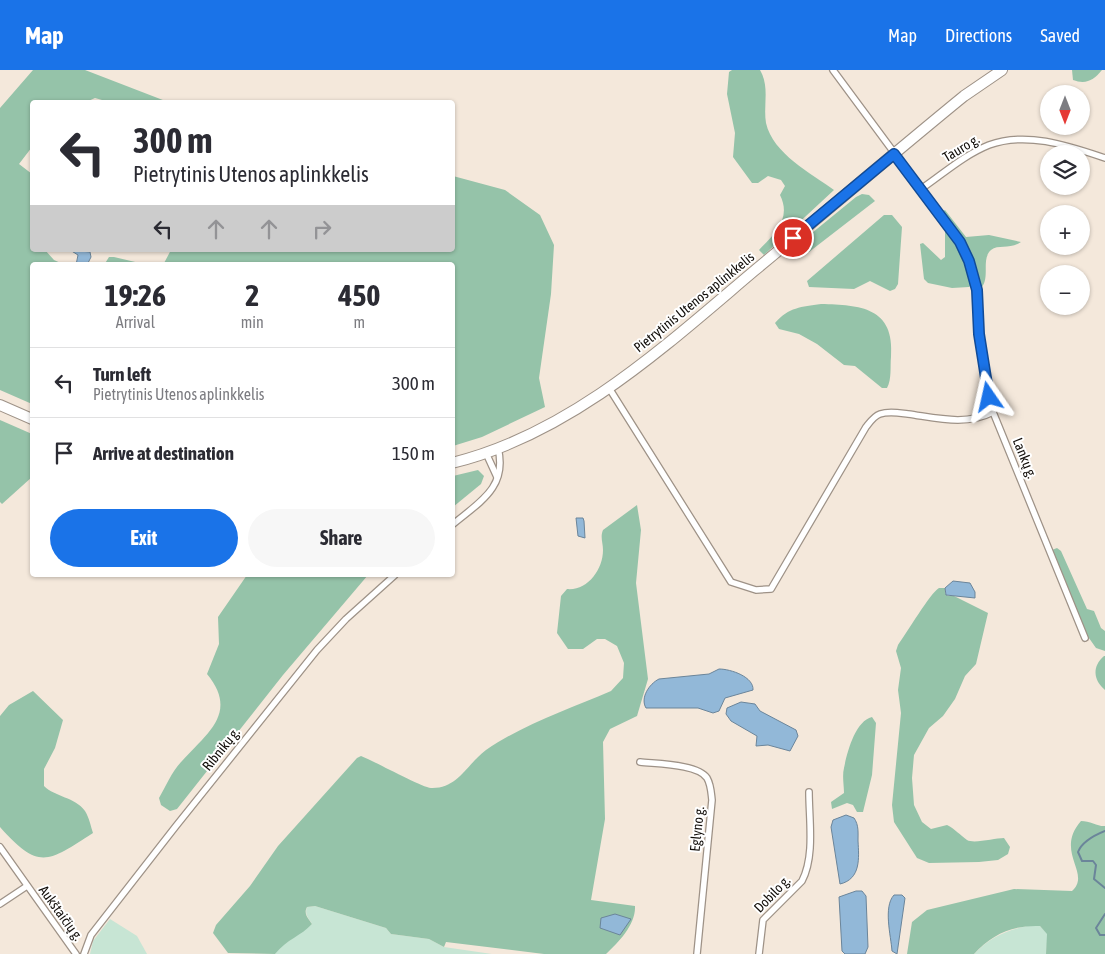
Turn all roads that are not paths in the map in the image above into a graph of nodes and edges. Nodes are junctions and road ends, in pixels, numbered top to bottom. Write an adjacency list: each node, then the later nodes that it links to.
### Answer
1 (833, 70): 3 (street, Lankų g.)
2 (1002, 70): 3 (highway, Pietrytinis Utenos aplinkkelis)
3 (894, 154): 5 (street, Lankų g.); 6 (highway, Pietrytinis Utenos aplinkkelis)
4 (1105, 158): 5 (street, Tauro g.)
5 (922, 189): 8 (street, Lankų g.)
6 (609, 388): 8 (street); 10 (highway, Pietrytinis Utenos aplinkkelis)
7 (0, 405): 9 (highway)
8 (993, 412): 16 (street, Lankų g.)
9 (30, 418)
10 (498, 448): 11 (highway, Pietrytinis Utenos aplinkkelis); 13 (street)
11 (486, 453): 12 (highway, Pietrytinis Utenos aplinkkelis); 13 (street)
12 (455, 462)
13 (497, 477): 14 (street)
14 (455, 522)
15 (393, 577): 23 (street, Ribnikų g.)
16 (1085, 638)
17 (640, 762): 24 (street, Eglyno g.)
18 (809, 792): 25 (street, Dobilo g.)
19 (0, 847): 20 (street, Aukštaičių g.)
20 (27, 886): 21 (street, Aukštaičių g.); 22 (street, Aukštaičių g.)
21 (0, 904)
22 (76, 954)
23 (84, 954)
24 (697, 954)
25 (759, 954)

